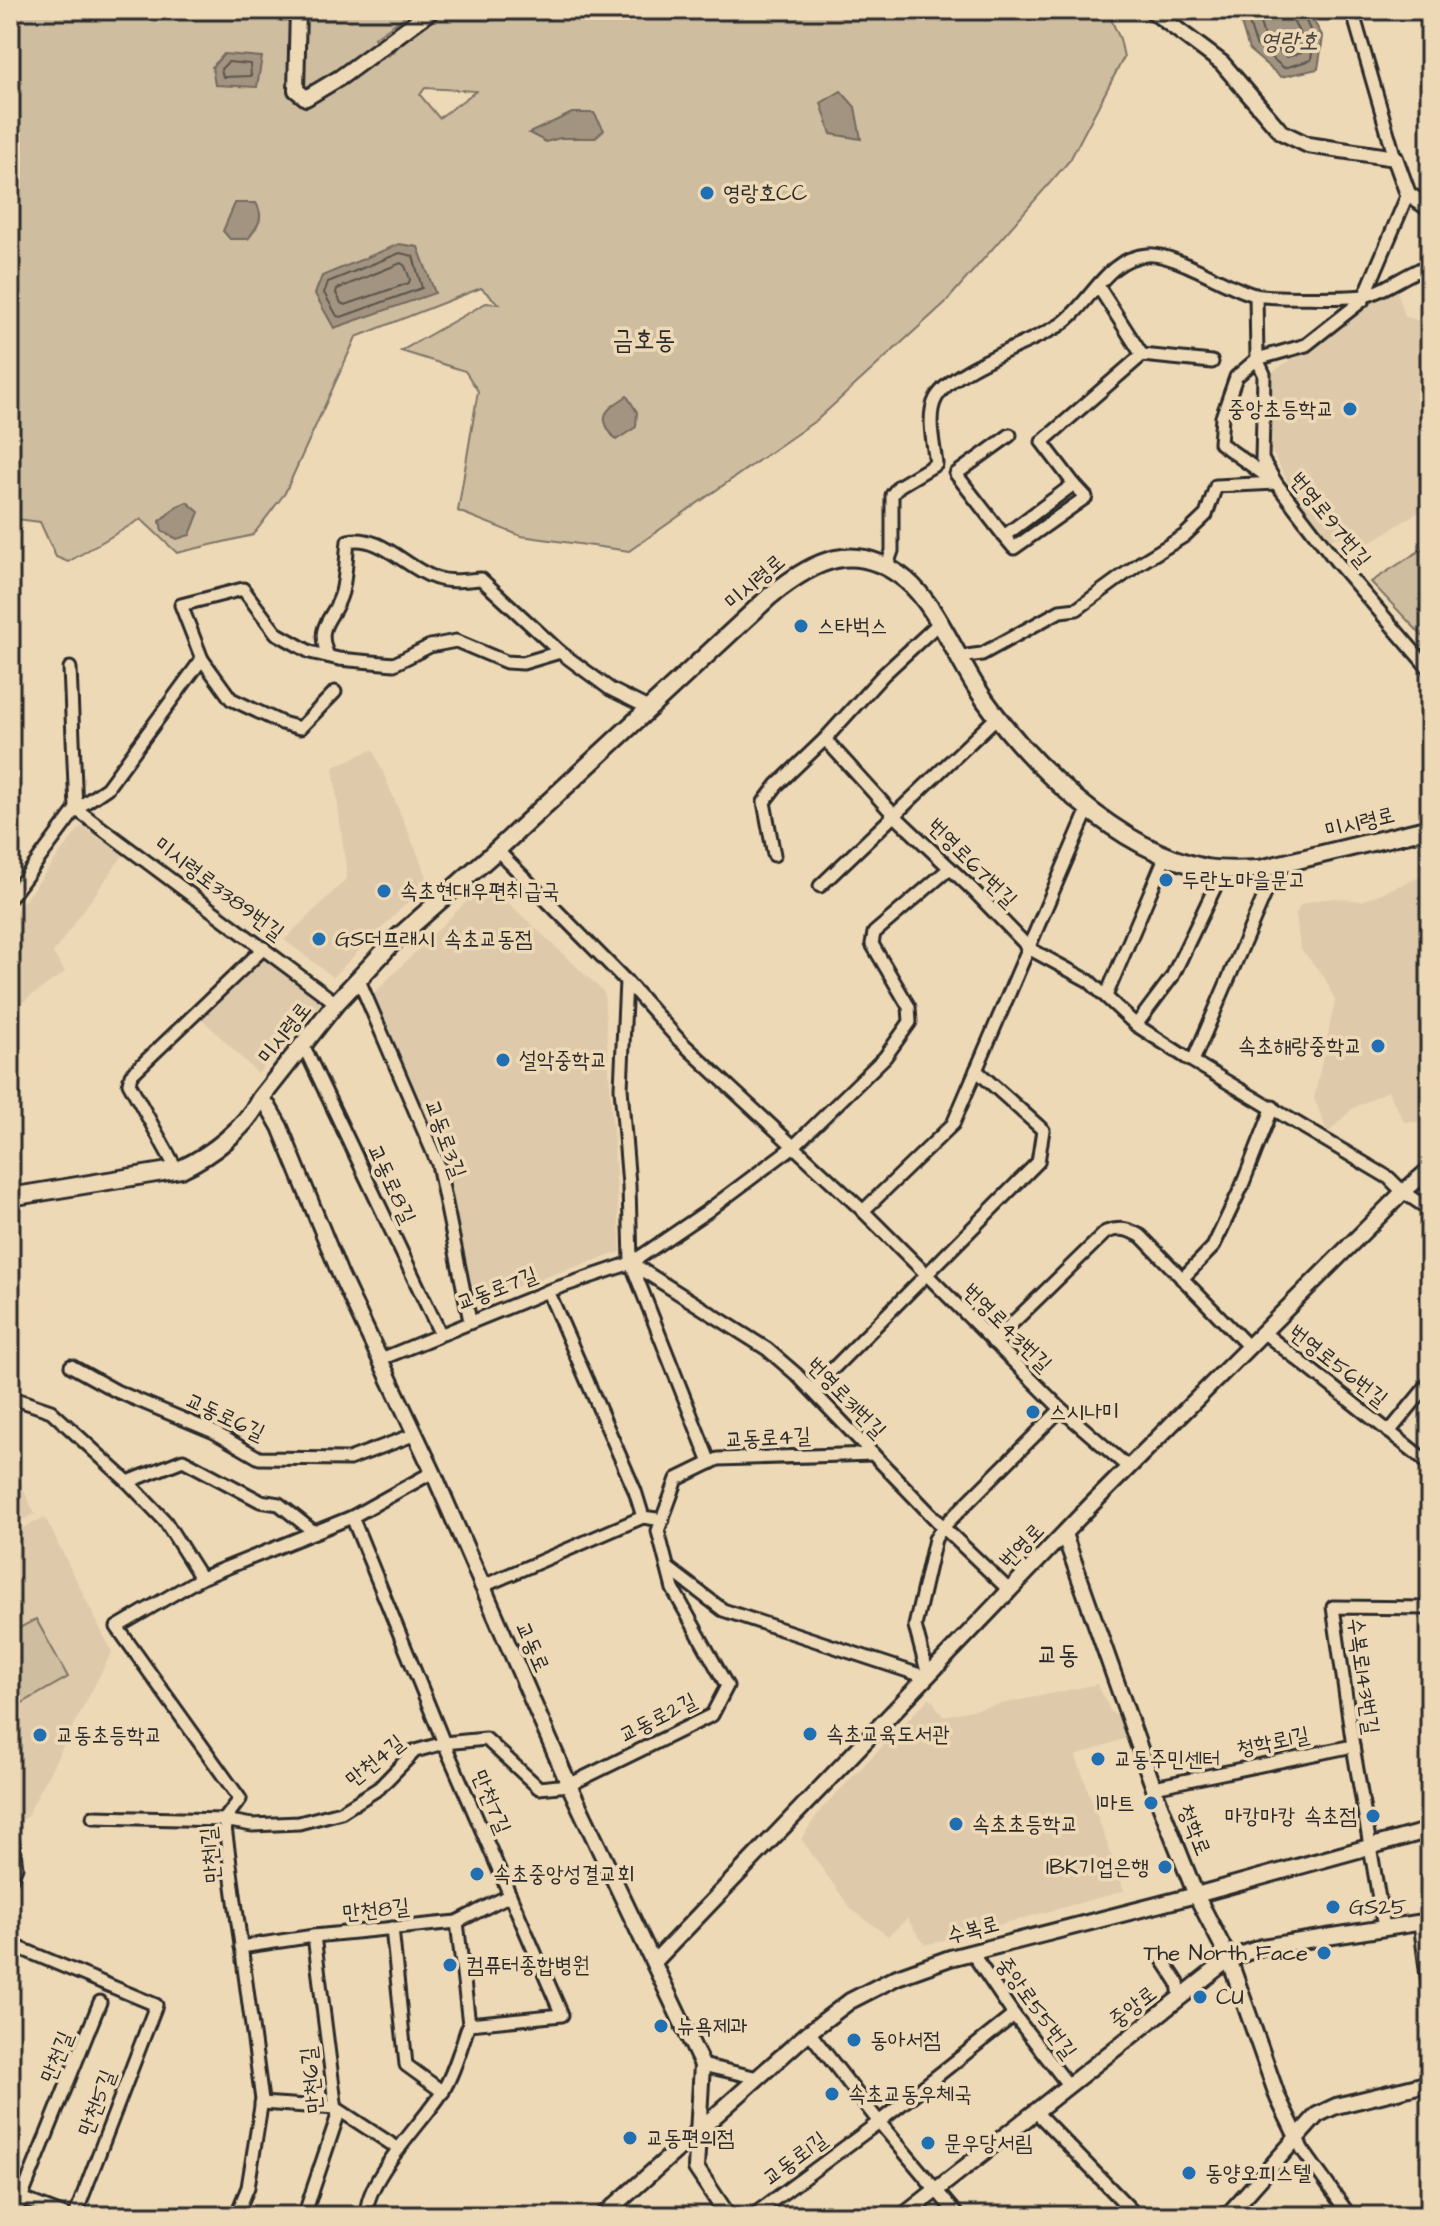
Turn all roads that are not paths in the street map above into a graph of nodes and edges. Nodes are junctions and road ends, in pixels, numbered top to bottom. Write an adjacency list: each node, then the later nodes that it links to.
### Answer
1 (298, 10): 2 (street)
2 (432, 10)
3 (1151, 10): 5 (street)
4 (1352, 10): 5 (street)
5 (1395, 158): 6 (street)
6 (1408, 194): 7 (street); 11 (street)
7 (1430, 209)
8 (1430, 265): 11 (street)
9 (1098, 286): 10 (street); 12 (street); 17 (street)
10 (1256, 295): 11 (street); 13 (street)
11 (1365, 296): 13 (street)
12 (1142, 355): 14 (street); 15 (street)
13 (1257, 359): 16 (street); 16 (street, 번영로97번길)
14 (1212, 362)
15 (1010, 435)
16 (1276, 483): 21 (street); 24 (street, 번영로97번길)
17 (886, 568): 18 (main road, 미시령로); 26 (main road, 미시령로)
18 (938, 624): 21 (main road, 미시령로); 28 (street)
19 (560, 652): 20 (street); 20 (street); 26 (street)
20 (328, 656): 22 (street)
21 (958, 657): 27 (main road, 미시령로)
22 (202, 659): 25 (street); 30 (street)
23 (70, 668): 30 (street)
24 (1430, 670)
25 (335, 692)
26 (648, 708): 33 (main road, 미시령로)
27 (997, 717): 29 (main road, 미시령로); 31 (street)
28 (825, 739): 31 (street, 번영로67번길); 34 (street)
29 (1089, 807): 35 (main road, 미시령로); 42 (street)
30 (76, 809): 40 (street); 41 (street, 미시령로3389번길)
31 (893, 814): 36 (street, 번영로67번길); 39 (street)
32 (1430, 828): 35 (main road, 미시령로)
33 (497, 850): 43 (main road, 미시령로); 44 (street, 번영로43번길)
34 (774, 855)
35 (1166, 855): 45 (street)
36 (950, 868): 42 (street, 번영로67번길); 53 (street, 교동로7길)
37 (1271, 880): 49 (street)
38 (1216, 885): 47 (street)
39 (820, 886)
40 (10, 898)
41 (264, 948): 46 (street, 미시령로3389번길); 54 (street)
42 (1030, 949): 45 (street, 번영로67번길); 50 (street)
43 (358, 978): 46 (main road, 미시령로); 65 (street, 교동로3길)
44 (626, 981): 53 (street, 번영로43번길); 61 (street)
45 (1106, 996): 47 (street, 번영로67번길)
46 (336, 1003): 51 (main road, 미시령로)
47 (1136, 1025): 49 (street, 번영로67번길)
48 (307, 1053): 67 (street, 교동로8길)
49 (1193, 1061): 52 (street, 번영로67번길)
50 (976, 1070): 60 (street); 62 (street)
51 (260, 1099): 54 (main road, 미시령로); 58 (main road, 미시령로); 70 (street, 교동로)
52 (1273, 1107): 57 (street, 번영로67번길); 63 (street)
53 (794, 1146): 60 (street, 번영로43번길); 61 (street, 교동로7길)
54 (172, 1161): 56 (main road, 미시령로)
55 (1430, 1169): 57 (street, 번영로)
56 (10, 1188)
57 (1403, 1192): 59 (street, 번영로67번길); 66 (street, 번영로)
58 (10, 1197)
59 (1430, 1210)
60 (863, 1211): 62 (street, 번영로43번길)
61 (631, 1263): 64 (street, 교동로7길); 73 (street, 번영로31번길); 79 (street)
62 (926, 1275): 68 (street, 번영로43번길); 73 (street)
63 (1182, 1279): 68 (street); 69 (street)
64 (548, 1291): 65 (street, 교동로7길); 85 (street)
65 (470, 1321): 67 (street, 교동로7길)
66 (1263, 1332): 69 (street, 번영로); 76 (street, 번영로56번길)
67 (440, 1333): 70 (street, 교동로7길)
68 (993, 1342): 75 (street, 번영로43번길)
69 (1248, 1346): 81 (street, 번영로)
70 (381, 1359): 77 (street, 교동로)
71 (71, 1366): 77 (street, 교동로6길)
72 (1430, 1382): 76 (street, 번영로56번길)
73 (812, 1390): 78 (street, 번영로31번길)
74 (10, 1397): 83 (street)
75 (1061, 1409): 81 (street, 번영로43번길); 87 (street)
76 (1389, 1432): 80 (street, 번영로56번길)
77 (416, 1434): 82 (street, 교동로)
78 (873, 1454): 79 (street, 교동로4길); 87 (street, 번영로31번길)
79 (710, 1463): 86 (street, 교동로4길)
80 (1430, 1464)
81 (1128, 1467): 89 (street, 번영로)
82 (433, 1472): 84 (street, 만천1길); 92 (street, 교동로)
83 (128, 1482): 88 (street); 91 (street)
84 (352, 1517): 88 (street, 만천1길); 96 (street, 만천7길)
85 (643, 1517): 86 (street); 92 (street)
86 (660, 1525): 90 (street, 교동로2길)
87 (943, 1527): 93 (street, 번영로31번길); 95 (street)
88 (314, 1532): 91 (street, 만천1길)
89 (1064, 1534): 93 (street, 번영로); 99 (street, 청학로)
90 (667, 1567): 95 (street); 98 (street, 교동로2길)
91 (201, 1578): 101 (street, 만천1길)
92 (481, 1587): 98 (street, 교동로)
93 (1009, 1590): 95 (street, 번영로)
94 (1430, 1608): 97 (street, 수복로143번길)
95 (927, 1676): 118 (street, 번영로)
96 (444, 1743): 98 (street, 만천4길); 101 (street, 만천4길); 106 (street, 만천7길)
97 (1353, 1746): 99 (street, 청학로1길); 104 (street, 수복로143번길)
98 (569, 1785): 118 (street, 교동로)
99 (1154, 1787): 107 (street, 청학로)
100 (93, 1817): 101 (street, 만천4길)
101 (224, 1820): 114 (street, 만천1길)
102 (1430, 1830): 104 (street, 수복로)
103 (13, 1844): 105 (street)
104 (1371, 1846): 107 (street, 수복로); 111 (street, 수복로143번길)
105 (10, 1881)
106 (510, 1895): 108 (street, 만천8길); 123 (street, 만천7길)
107 (1196, 1895): 115 (street, 수복로); 117 (street, 청학로)
108 (457, 1922): 110 (street, 만천8길); 123 (street)
109 (1425, 1922): 111 (street, 중앙로); 120 (street)
110 (392, 1928): 112 (street, 만천8길); 129 (street)
111 (1384, 1928): 117 (street, 중앙로)
112 (314, 1936): 114 (street, 만천8길); 131 (street, 만천6길)
113 (10, 1944): 142 (street, 만천5길)
114 (241, 1947): 130 (street, 만천1길)
115 (972, 1953): 122 (street, 중앙로55번길); 124 (street, 수복로)
116 (1159, 1954): 119 (street)
117 (1229, 1959): 119 (street, 중앙로); 135 (street, 청학로)
118 (654, 1962): 125 (street, 교동로)
119 (1180, 1998): 128 (street, 중앙로)
120 (1430, 1999)
121 (100, 2002): 139 (street, 만천길)
122 (1014, 2015): 128 (street, 중앙로55번길); 133 (street, 교동로1길)
123 (469, 2024): 129 (street)
124 (809, 2032): 126 (street, 수복로); 133 (street)
125 (702, 2065): 126 (street); 134 (street, 교동로)
126 (758, 2078): 134 (street, 수복로)
127 (1430, 2083): 135 (street)
128 (1069, 2086): 132 (street, 중앙로)
129 (443, 2092): 136 (street)
130 (261, 2103): 131 (street); 143 (street, 만천1길)
131 (336, 2108): 136 (street); 144 (street, 만천6길)
132 (1036, 2112): 137 (street, 중앙로); 151 (street)
133 (879, 2122): 137 (street); 148 (street, 교동로1길)
134 (698, 2132): 146 (street, 수복로); 147 (street, 교동로)
135 (1297, 2137): 152 (street); 153 (street)
136 (399, 2149): 145 (street)
137 (935, 2188): 149 (street, 중앙로); 150 (street)
138 (10, 2194): 139 (street)
139 (22, 2199): 140 (street, 만천길); 141 (street)
140 (14, 2216)
141 (67, 2216)
142 (75, 2216)
143 (236, 2216)
144 (304, 2216)
145 (367, 2216)
146 (603, 2216)
147 (728, 2216)
148 (752, 2216)
149 (903, 2216)
150 (958, 2216)
151 (1137, 2216)
152 (1227, 2216)
153 (1350, 2216)

